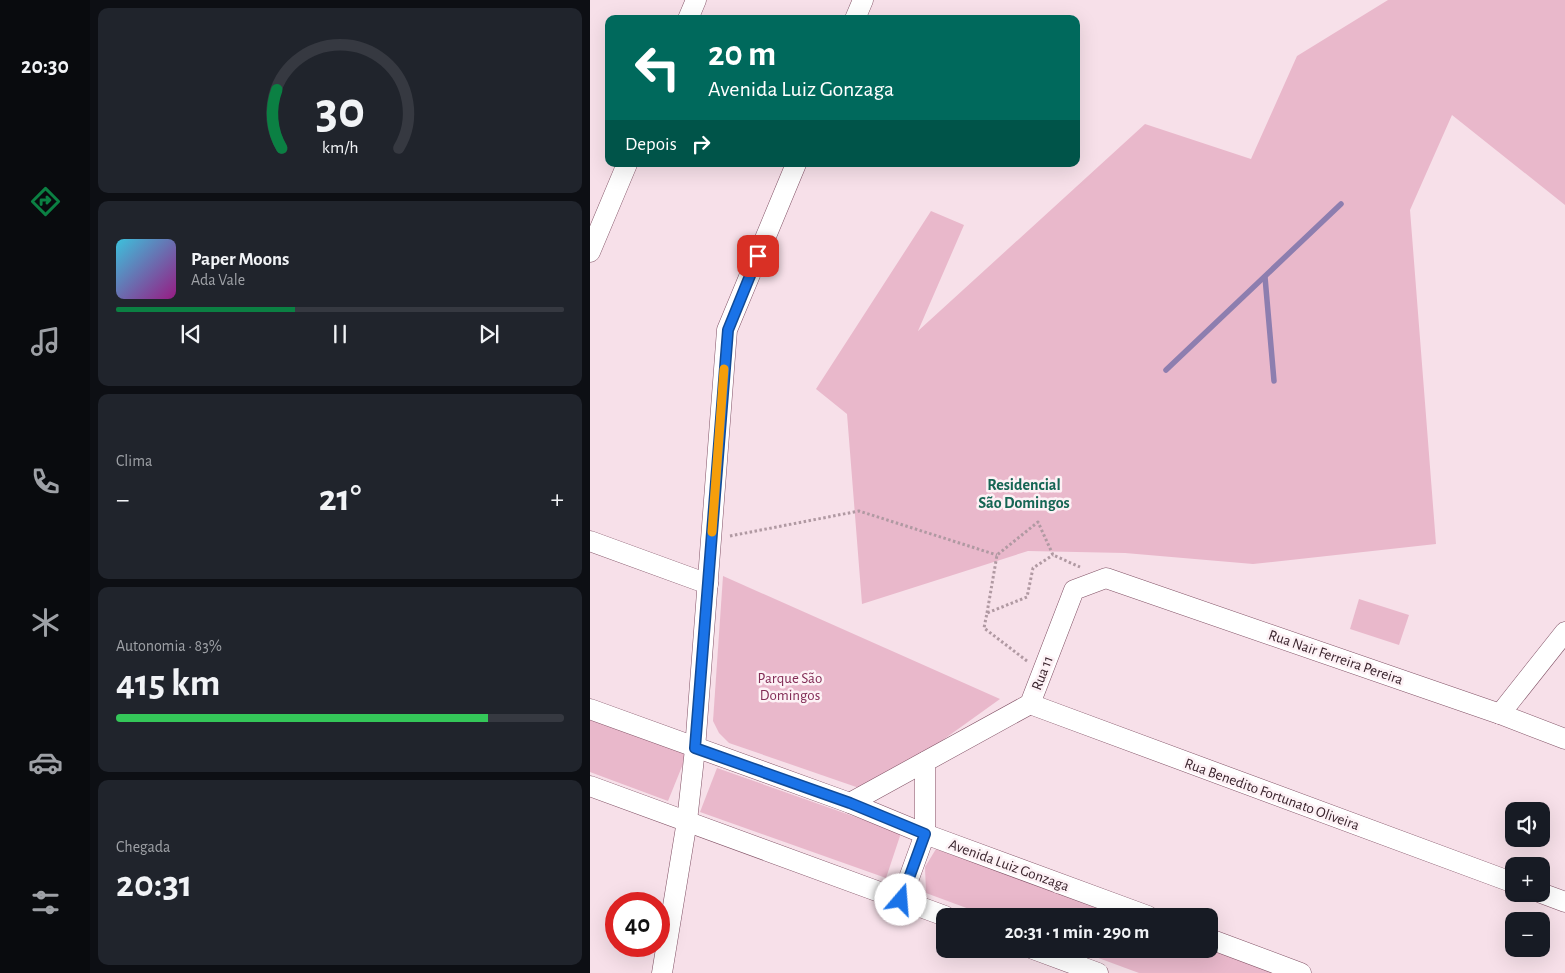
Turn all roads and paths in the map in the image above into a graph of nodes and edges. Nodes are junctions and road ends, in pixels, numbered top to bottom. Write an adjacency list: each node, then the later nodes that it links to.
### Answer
1 (696, 0): 3 (street)
2 (863, 0): 4 (street)
3 (690, 15)
4 (857, 15)
5 (626, 167): 7 (street)
6 (795, 167): 8 (street)
7 (590, 252)
8 (711, 539): 10 (path); 12 (street)
9 (590, 541): 12 (street)
10 (997, 555): 13 (path); 13 (path)
11 (1106, 578): 15 (street, Rua 11); 18 (street, Rua Nair Ferreira Pereira)
12 (708, 584): 20 (street)
13 (987, 613): 15 (path)
14 (1565, 632): 18 (street)
15 (1042, 673): 16 (street, Rua 11)
16 (1030, 704): 21 (street, Rua 11); 26 (street, Rua Benedito Fortunato Oliveira)
17 (590, 710): 20 (street, Avenida Luiz Gonzaga)
18 (1500, 714): 19 (street, Rua Nair Ferreira Pereira)
19 (1565, 739)
20 (695, 748): 23 (street, Avenida Luiz Gonzaga); 24 (street)
21 (925, 762): 23 (street, Rua 11); 25 (street)
22 (590, 786): 24 (street)
23 (850, 803): 25 (street, Avenida Luiz Gonzaga)
24 (687, 821): 28 (street); 34 (street)
25 (925, 834): 28 (street); 30 (street, Avenida Luiz Gonzaga)
26 (1505, 880)
27 (1550, 896): 29 (street)
28 (901, 900): 31 (street)
29 (1565, 902)
30 (1126, 908)
31 (936, 913)
32 (1218, 942): 36 (street)
33 (1057, 958): 35 (street)
34 (662, 973)
35 (1098, 973)
36 (1301, 973)

